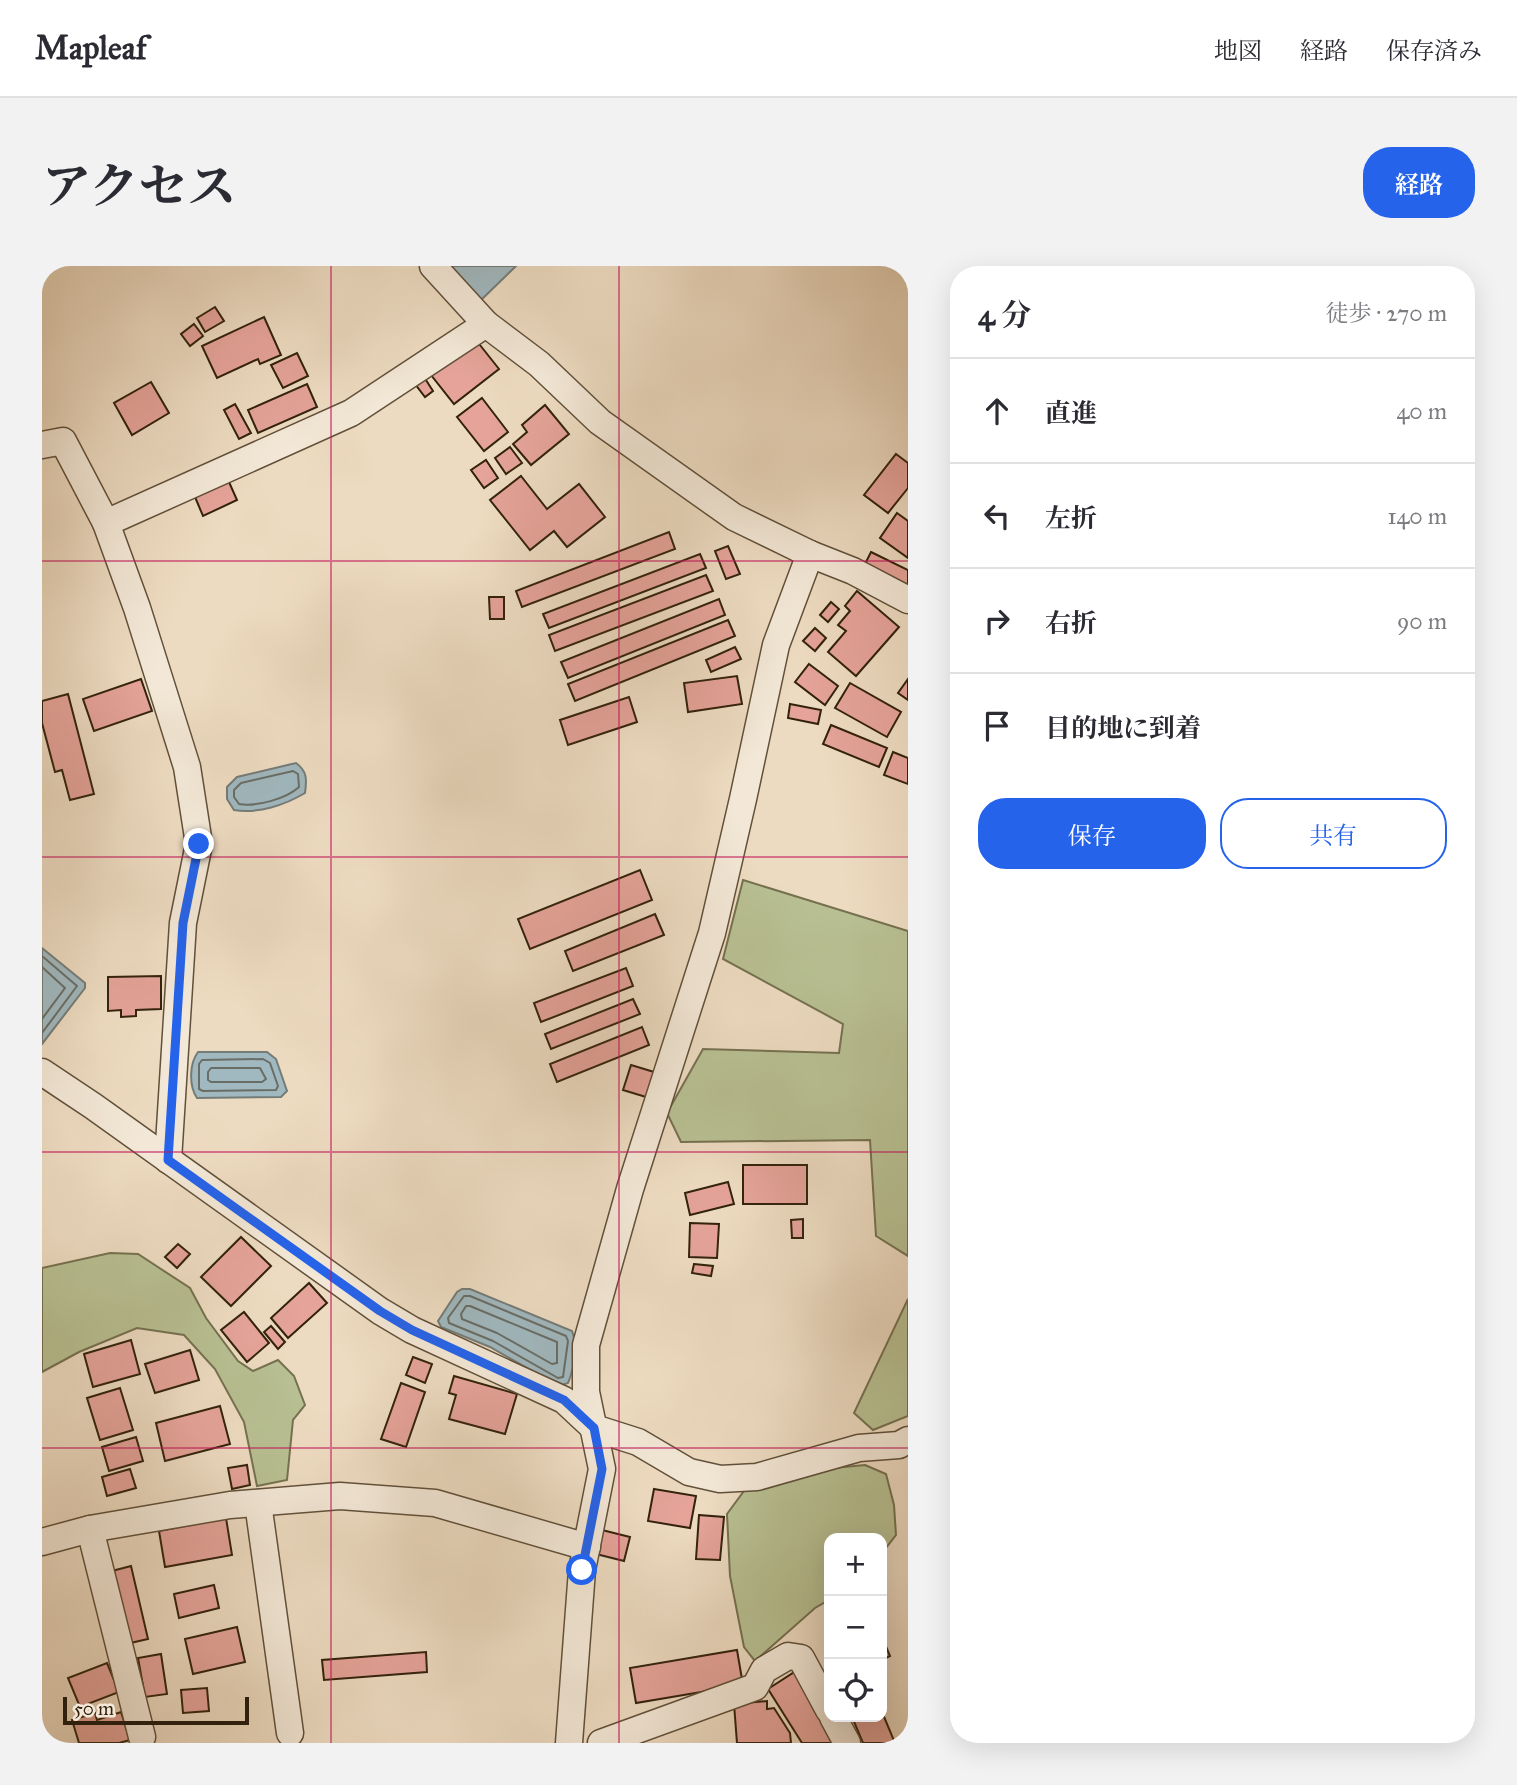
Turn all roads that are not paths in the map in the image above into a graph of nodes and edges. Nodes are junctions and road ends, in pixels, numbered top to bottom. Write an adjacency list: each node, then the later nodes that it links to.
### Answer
1 (433, 266): 2 (street)
2 (486, 324): 4 (street); 5 (street)
3 (42, 445): 4 (street)
4 (106, 523): 8 (street)
5 (810, 554): 6 (street); 9 (street)
6 (908, 600)
7 (42, 1072): 8 (street)
8 (168, 1160): 9 (street)
9 (594, 1428): 10 (street); 14 (street)
10 (908, 1440)
11 (258, 1503): 12 (street); 14 (street); 17 (street)
12 (90, 1530): 13 (street); 18 (street)
13 (42, 1542)
14 (587, 1547): 19 (street)
15 (824, 1701): 20 (street)
16 (836, 1722): 21 (street)
17 (290, 1733)
18 (142, 1737)
19 (569, 1743)
20 (601, 1743)
21 (847, 1743)

